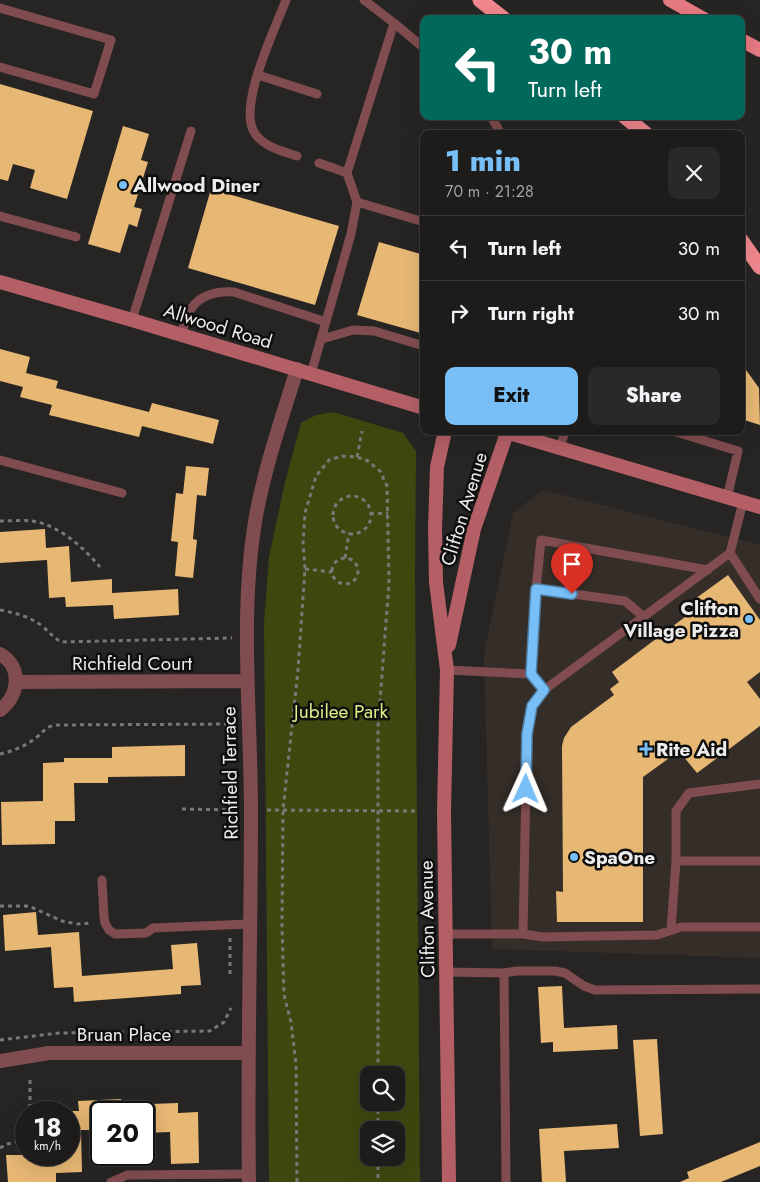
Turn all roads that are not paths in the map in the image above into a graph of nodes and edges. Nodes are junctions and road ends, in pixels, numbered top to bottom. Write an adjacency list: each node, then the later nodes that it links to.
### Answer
1 (286, 0): 13 (lane)
2 (364, 0): 8 (lane)
3 (480, 0): 6 (highway)
4 (670, 0): 7 (highway)
5 (0, 8): 12 (lane)
6 (499, 15)
7 (697, 15)
8 (394, 22): 10 (lane); 20 (lane)
9 (745, 42): 11 (highway)
10 (420, 45)
11 (760, 50)
12 (0, 67)
13 (258, 75): 14 (lane); 18 (lane)
14 (317, 94)
15 (629, 120): 17 (highway)
16 (190, 130): 28 (lane)
17 (640, 130)
18 (297, 156)
19 (319, 163): 20 (lane)
20 (347, 173): 21 (lane)
21 (357, 202): 23 (lane); 29 (lane)
22 (0, 216): 24 (lane)
23 (420, 221)
24 (76, 237)
25 (745, 246): 26 (highway)
26 (760, 267)
27 (0, 282): 28 (main road, Allwood Road)
28 (132, 320): 30 (main road, Allwood Road)
29 (326, 322): 30 (lane); 31 (lane)
30 (181, 335): 33 (main road, Allwood Road)
31 (322, 339): 32 (lane); 34 (lane)
32 (420, 345)
33 (297, 369): 34 (main road, Allwood Road); 56 (street, Richfield Terrace)
34 (312, 374): 35 (main road, Allwood Road)
35 (420, 407)
36 (444, 435): 53 (main road, Clifton Avenue)
37 (504, 435): 53 (main road, Clifton Avenue)
38 (515, 435): 41 (main road)
39 (564, 435): 41 (lane)
40 (686, 435): 44 (lane)
41 (560, 448): 44 (main road)
42 (0, 460): 43 (lane)
43 (122, 493)
44 (727, 498): 45 (main road)
45 (743, 502): 46 (main road); 47 (lane)
46 (760, 507)
47 (730, 553): 48 (lane); 50 (lane)
48 (708, 570): 49 (lane); 51 (lane)
49 (536, 589): 51 (lane); 55 (lane)
50 (760, 599)
51 (644, 617): 58 (lane)
52 (0, 654): 57 (street)
53 (447, 656): 54 (main road, Clifton Avenue)
54 (448, 670): 55 (lane); 67 (main road, Clifton Avenue)
55 (531, 674): 58 (lane)
56 (248, 681): 57 (street, Richfield Court); 64 (street, Richfield Terrace)
57 (17, 682): 59 (street)
58 (544, 690): 68 (lane)
59 (0, 710)
60 (760, 784): 61 (lane)
61 (676, 860): 62 (lane); 66 (lane)
62 (760, 860)
63 (102, 880): 64 (lane)
64 (249, 924): 72 (street, Richfield Terrace)
65 (760, 926): 66 (lane)
66 (671, 930): 68 (lane)
67 (446, 934): 68 (lane); 69 (main road, Clifton Avenue)
68 (524, 934)
69 (446, 972): 70 (lane); 76 (main road, Clifton Avenue)
70 (504, 973): 71 (lane); 77 (lane)
71 (760, 989)
72 (249, 1053): 73 (street, Bruan Place); 74 (street, Richfield Terrace)
73 (0, 1061)
74 (249, 1178): 75 (lane)
75 (111, 1182)
76 (449, 1182)
77 (506, 1182)

